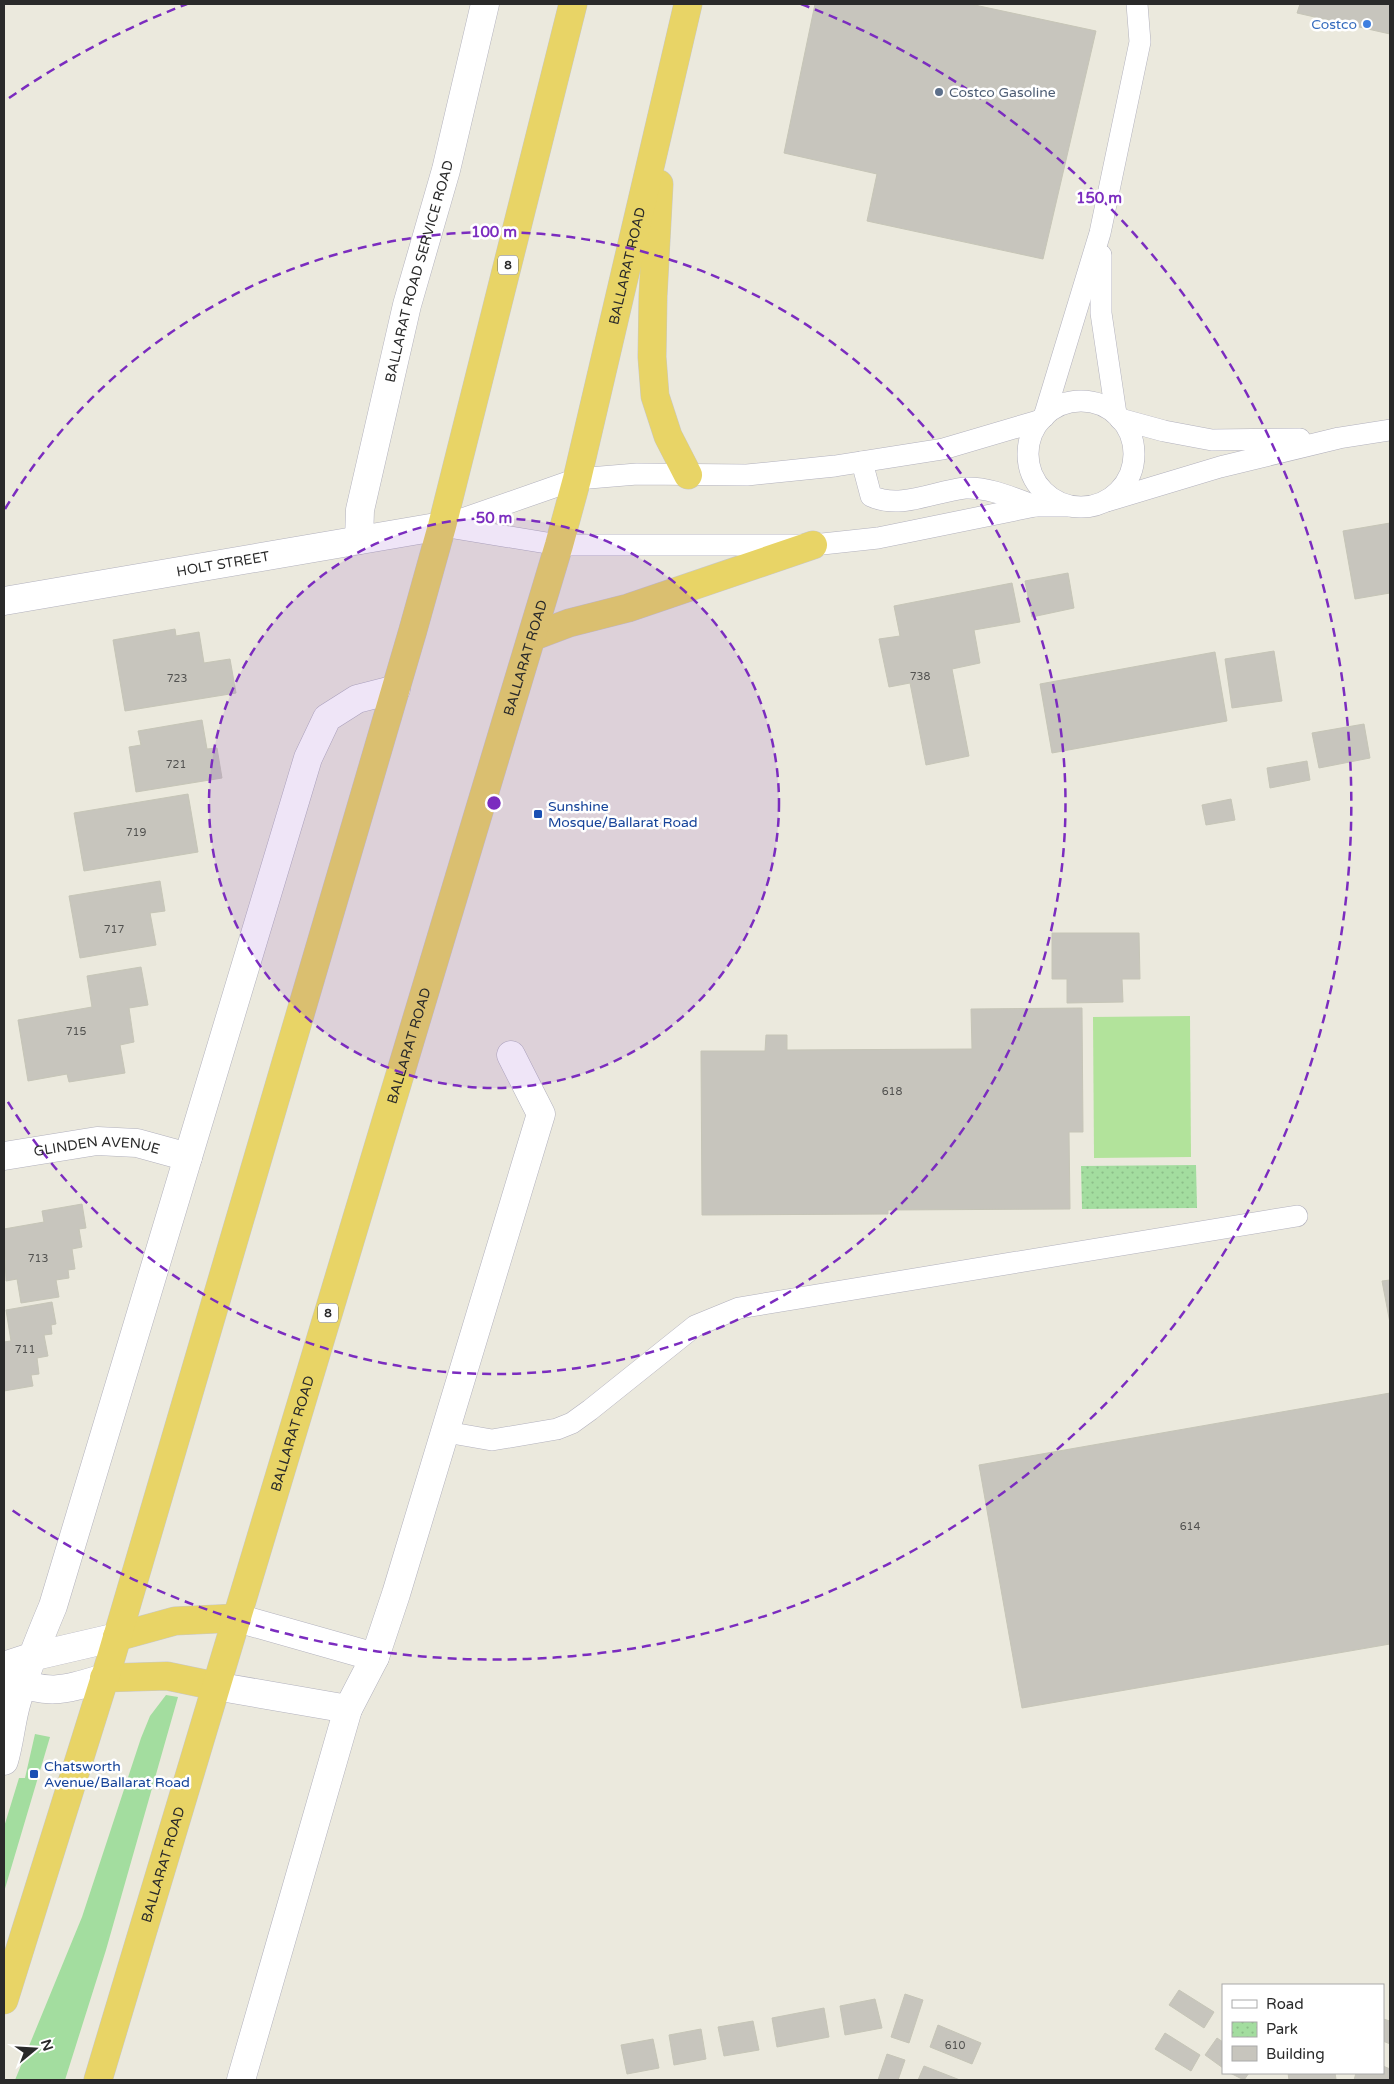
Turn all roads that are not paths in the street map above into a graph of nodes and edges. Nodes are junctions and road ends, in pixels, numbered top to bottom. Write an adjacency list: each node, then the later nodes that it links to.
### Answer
1 (485, 4): 18 (street, BALLARAT ROAD SERVICE ROAD)
2 (573, 4): 17 (highway, 8)
3 (688, 4): 5 (highway, BALLARAT ROAD / 8)
4 (1137, 4): 6 (lane)
5 (662, 115): 12 (highway); 13 (highway, BALLARAT ROAD / 8)
6 (1100, 233): 7 (lane); 8 (lane)
7 (1118, 416): 8 (lane); 10 (lane); 14 (lane)
8 (1041, 419): 11 (lane); 16 (lane)
9 (1390, 430): 10 (lane)
10 (1339, 438): 14 (lane)
11 (862, 462): 12 (lane); 15 (lane)
12 (688, 476): 13 (lane)
13 (577, 479): 17 (lane); 19 (highway, BALLARAT ROAD / 8)
14 (1103, 502): 16 (lane)
15 (1035, 506): 16 (lane); 20 (lane)
16 (1068, 506)
17 (442, 526): 18 (street, HOLT STREET); 19 (lane); 23 (highway, 8)
18 (359, 540): 21 (street, HOLT STREET)
19 (559, 545): 20 (lane); 22 (highway, BALLARAT ROAD / 8)
20 (813, 545): 22 (highway)
21 (4, 601)
22 (532, 637): 29 (highway, BALLARAT ROAD / 8)
23 (396, 689): 26 (street); 30 (highway, 8)
24 (512, 1055): 28 (street)
25 (4, 1156): 26 (street, GLINDEN AVENUE)
26 (188, 1157): 31 (street)
27 (1297, 1216): 28 (lane)
28 (446, 1432): 32 (street)
29 (237, 1618): 30 (highway); 32 (street); 35 (highway, BALLARAT ROAD / 8)
30 (117, 1637): 31 (street); 34 (highway, 8)
31 (31, 1657): 33 (street)
32 (376, 1657): 36 (street)
33 (10, 1676): 34 (street); 37 (street)
34 (104, 1678): 35 (highway); 38 (highway, 8)
35 (215, 1686): 36 (street); 39 (highway, BALLARAT ROAD / 8)
36 (348, 1709): 40 (street)
37 (4, 1762)
38 (4, 2000)
39 (98, 2080)
40 (241, 2080)

